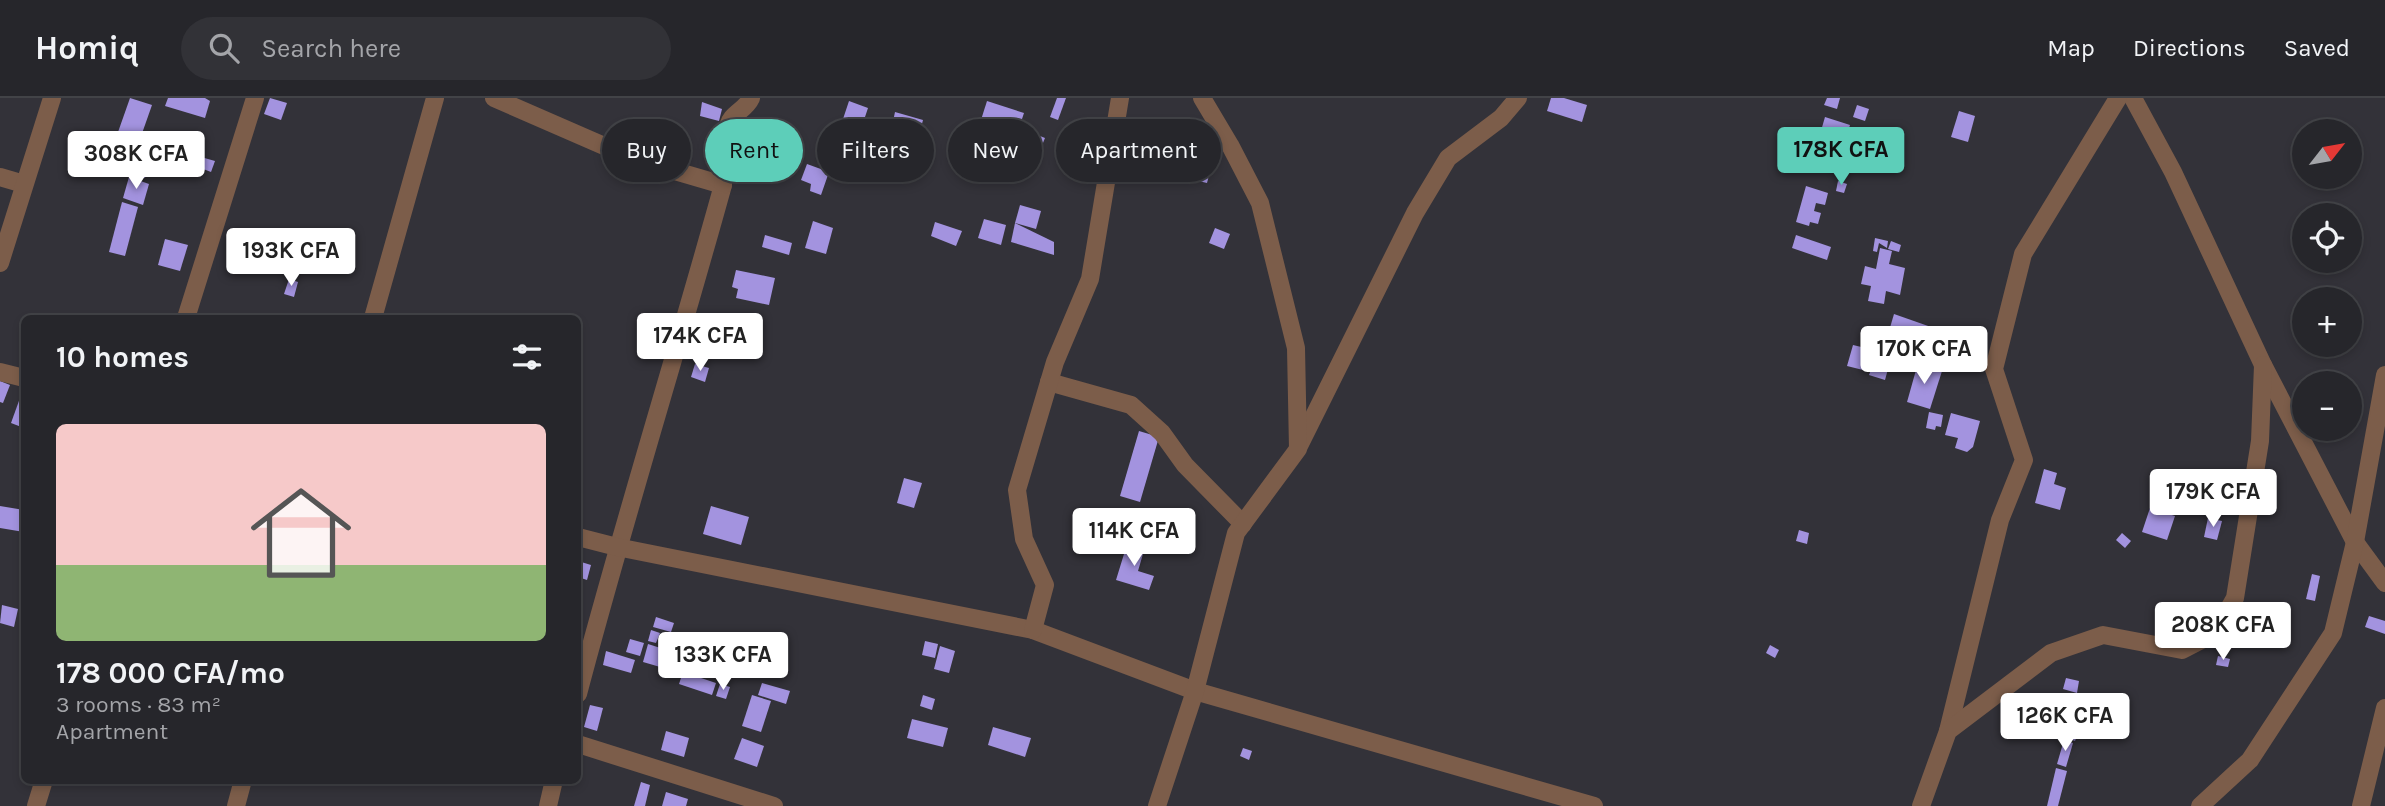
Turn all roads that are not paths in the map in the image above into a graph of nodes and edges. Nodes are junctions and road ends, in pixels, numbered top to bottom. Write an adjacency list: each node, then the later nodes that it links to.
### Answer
1 (52, 98): 12 (street)
2 (255, 98): 15 (street)
3 (435, 98): 16 (street)
4 (494, 98): 13 (street)
5 (751, 98): 13 (street)
6 (1120, 98): 21 (street)
7 (1202, 98): 22 (street)
8 (1518, 98): 22 (street)
9 (2118, 98): 32 (street)
10 (2133, 98): 17 (street)
11 (0, 177): 12 (street)
12 (24, 184): 14 (street)
13 (723, 185): 26 (street)
14 (0, 263)
15 (187, 315)
16 (374, 315)
17 (2263, 365): 25 (street); 32 (street)
18 (0, 372): 20 (street)
19 (2385, 375): 25 (street)
20 (21, 377)
21 (1049, 382): 23 (street); 28 (street)
22 (1298, 449): 23 (street)
23 (1243, 524): 30 (street)
24 (581, 538): 26 (street)
25 (2355, 542): 27 (street); 45 (street)
26 (617, 547): 28 (street); 29 (street)
27 (2385, 583)
28 (1033, 630): 30 (street)
29 (581, 683)
30 (1195, 691): 37 (street); 42 (street)
31 (2385, 708): 46 (street)
32 (1948, 731): 44 (street)
33 (581, 745): 38 (street)
34 (43, 784): 39 (street)
35 (242, 784): 40 (street)
36 (553, 784): 41 (street)
37 (1579, 803): 43 (street)
38 (763, 804)
39 (36, 806)
40 (236, 806)
41 (548, 806)
42 (1157, 806)
43 (1594, 806)
44 (1921, 806)
45 (2200, 806)
46 (2361, 806)

